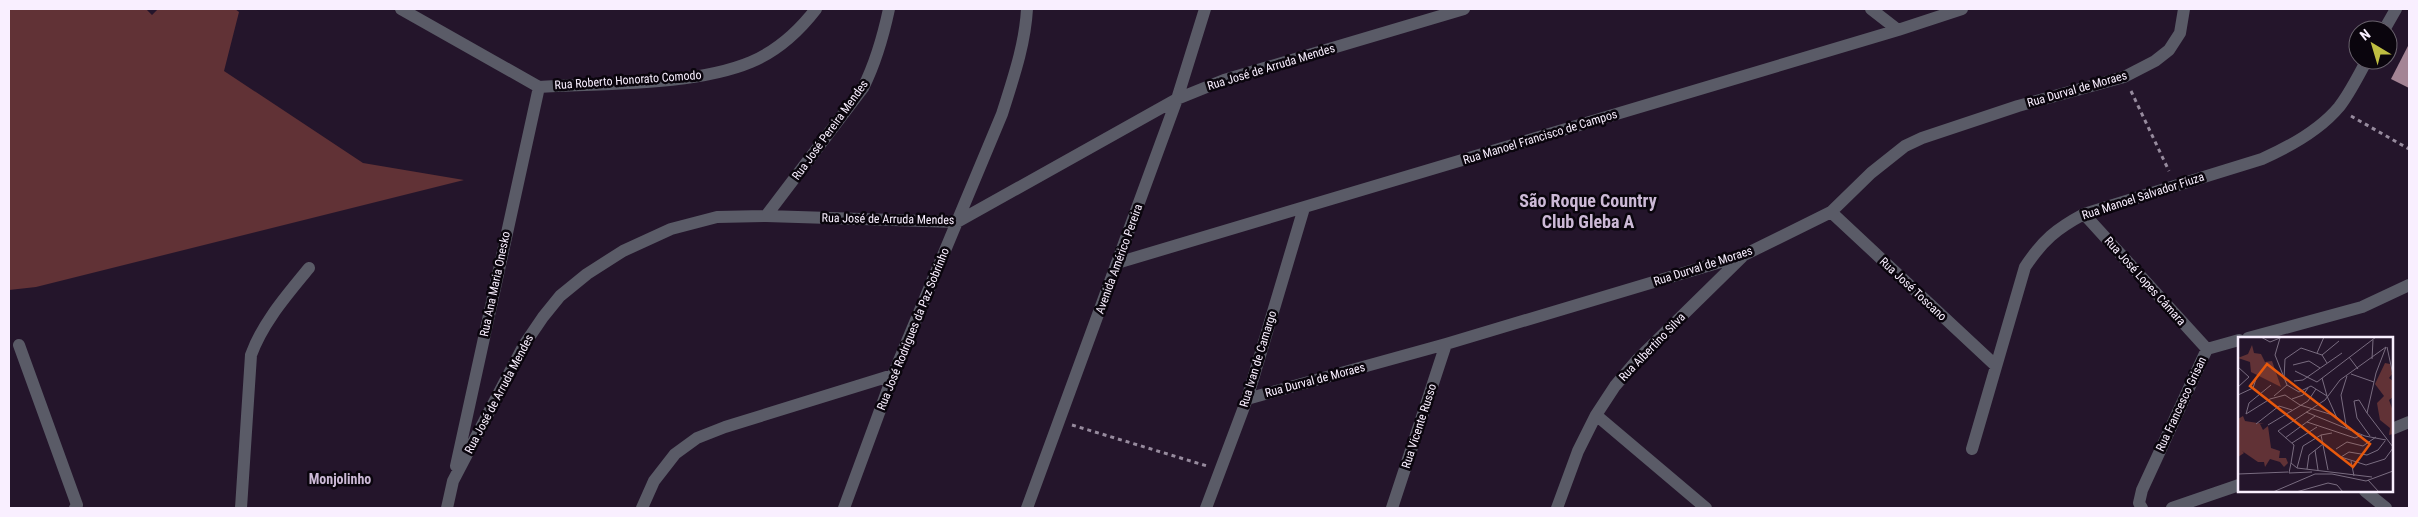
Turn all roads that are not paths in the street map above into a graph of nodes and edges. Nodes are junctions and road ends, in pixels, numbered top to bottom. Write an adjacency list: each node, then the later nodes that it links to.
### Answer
1 (401, 9): 13 (street)
2 (412, 9): 13 (street)
3 (816, 9): 16 (street, Rua Roberto Honorato Comodo)
4 (889, 9): 21 (street, Rua José Pereira Mendes)
5 (1027, 9): 22 (street, Rua José Rodrigues da Paz Sobrinho)
6 (1205, 9): 17 (street, Avenida Américo Pereira)
7 (1464, 9): 17 (street, Rua José de Arruda Mendes)
8 (1871, 9): 14 (street)
9 (1962, 9): 14 (street, Rua Manoel Francisco de Campos)
10 (2184, 9): 19 (street, Rua Durval de Moraes)
11 (2396, 9): 12 (street)
12 (2390, 20)
13 (427, 25): 16 (street)
14 (1898, 30): 18 (street, Rua Manoel Francisco de Campos)
15 (2361, 70): 20 (street, Rua Manoel Salvador Fiuza)
16 (538, 87): 39 (street, Rua Ana Maria Onesko)
17 (1177, 100): 22 (street, Rua José de Arruda Mendes); 24 (street, Avenida Américo Pereira)
18 (1304, 208): 24 (street, Rua Manoel Francisco de Campos); 34 (street, Rua Ivan de Camargo)
19 (1831, 212): 23 (street, Rua Durval de Moraes); 32 (street, Rua José Toscano)
20 (2084, 214): 31 (street, Rua José Lopes Câmara); 32 (street, Rua Manoel Salvador Fiuza)
21 (766, 216): 22 (street, Rua José de Arruda Mendes); 39 (street, Rua José de Arruda Mendes)
22 (957, 222): 33 (street, Rua José Rodrigues da Paz Sobrinho)
23 (1744, 255): 29 (street, Rua Durval de Moraes); 35 (street, Rua Albertino Silva)
24 (1117, 264): 47 (street, Avenida Américo Pereira)
25 (310, 268): 43 (street)
26 (2409, 285): 27 (street)
27 (2252, 337)
28 (2238, 340): 31 (street, Rua Francesco Grisan)
29 (1446, 344): 34 (street, Rua Durval de Moraes); 49 (street, Rua Vicente Russo)
30 (19, 345): 42 (street)
31 (2207, 349): 52 (street, Rua Francesco Grisan)
32 (1995, 365): 38 (street, Rua Manoel Salvador Fiuza)
33 (893, 375): 45 (street); 46 (street, Rua José Rodrigues da Paz Sobrinho)
34 (1247, 399): 48 (street, Rua Ivan de Camargo)
35 (1596, 414): 50 (street, Rua Albertino Silva); 51 (street)
36 (2409, 422): 37 (street)
37 (2393, 429)
38 (1972, 449)
39 (453, 481): 44 (street, Rua José de Arruda Mendes)
40 (2238, 485): 53 (street)
41 (2366, 492): 54 (street)
42 (76, 508)
43 (241, 508)
44 (447, 508)
45 (642, 508)
46 (844, 508)
47 (1027, 508)
48 (1206, 508)
49 (1392, 508)
50 (1557, 508)
51 (1706, 508)
52 (2142, 508)
53 (2172, 508)
54 (2386, 508)

